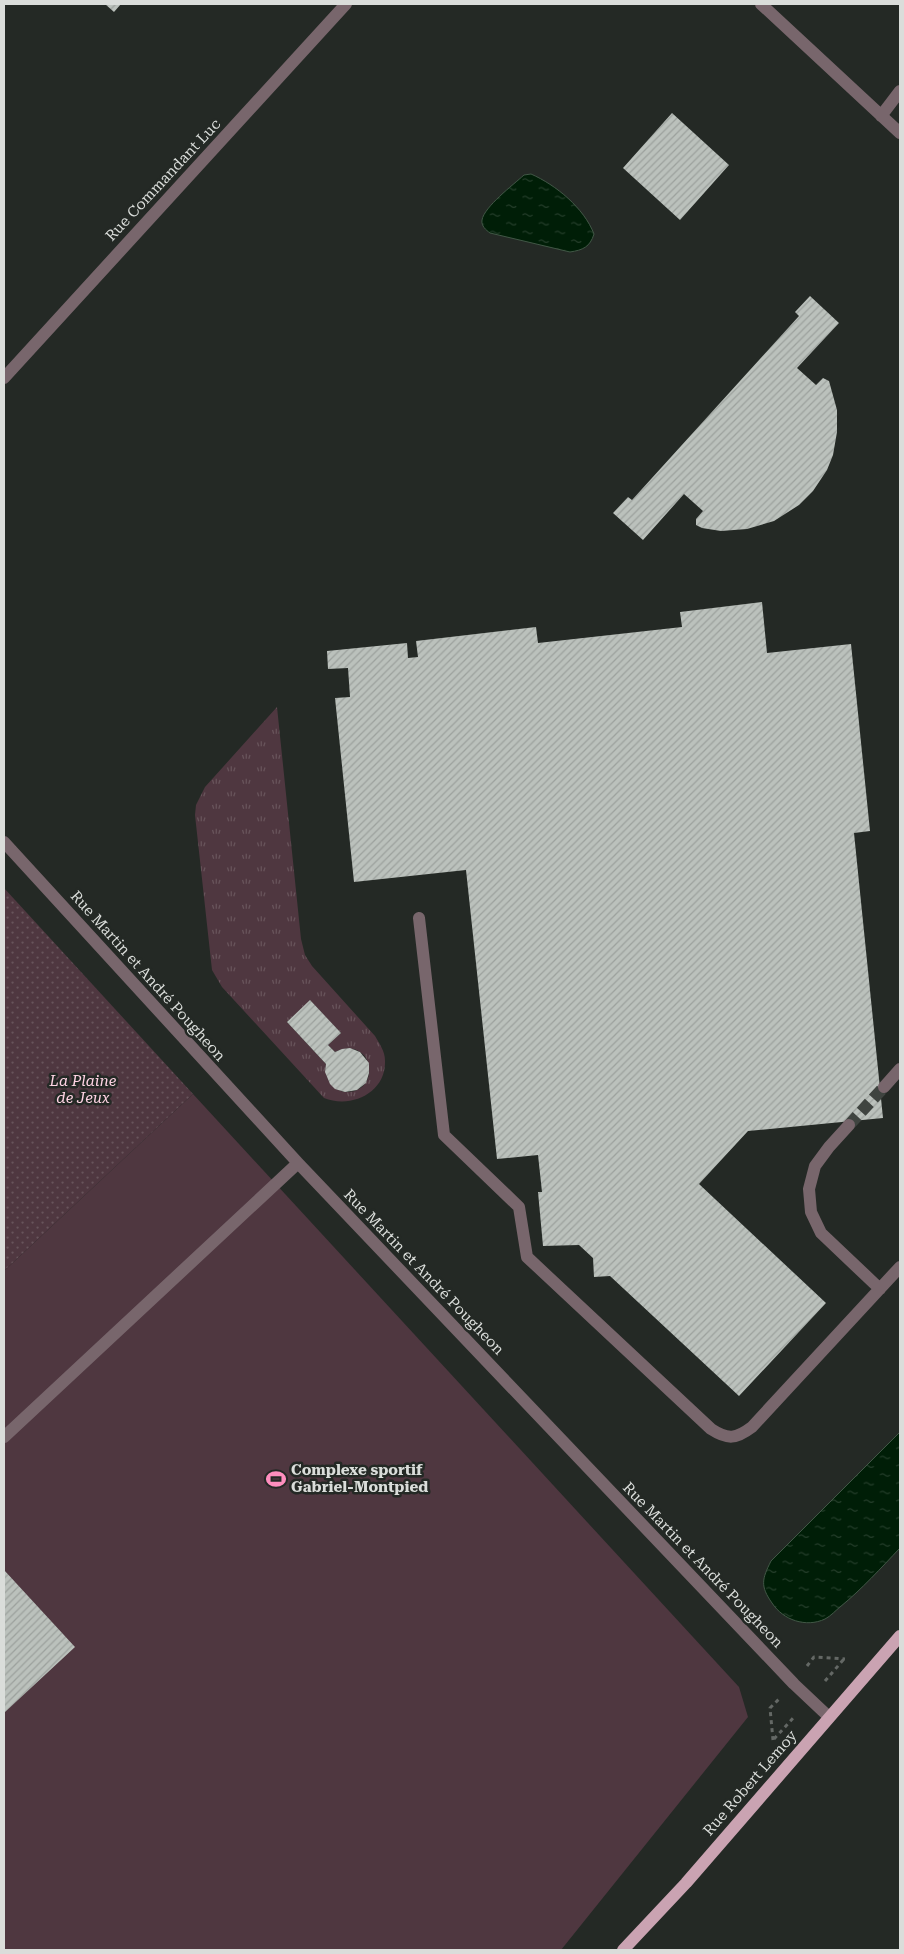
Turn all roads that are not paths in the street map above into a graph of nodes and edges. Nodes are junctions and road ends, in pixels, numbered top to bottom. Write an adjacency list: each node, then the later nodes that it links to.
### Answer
1 (346, 4): 6 (street, Rue Commandant Luc)
2 (761, 4): 4 (street)
3 (900, 91): 4 (street)
4 (881, 116): 5 (street)
5 (900, 133)
6 (4, 378)
7 (4, 842): 12 (street, Rue Martin et André Pougheon)
8 (419, 918): 14 (street)
9 (900, 1069): 10 (street)
10 (884, 1087)
11 (849, 1125): 14 (street)
12 (298, 1163): 15 (street); 17 (street, Rue Martin et André Pougheon)
13 (900, 1267): 14 (street)
14 (880, 1289)
15 (4, 1437)
16 (900, 1636): 17 (main road, Rue Robert Lemoy)
17 (829, 1717): 18 (main road, Rue Robert Lemoy)
18 (623, 1950)

